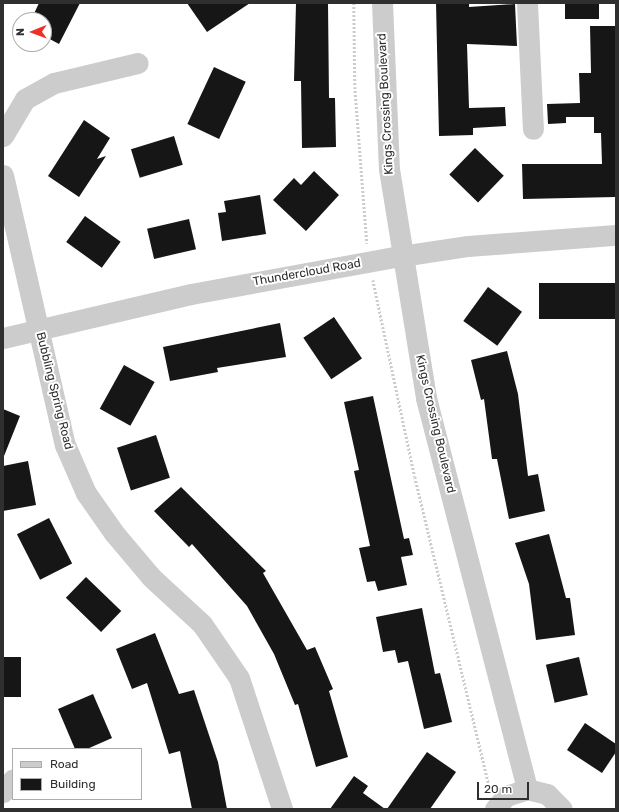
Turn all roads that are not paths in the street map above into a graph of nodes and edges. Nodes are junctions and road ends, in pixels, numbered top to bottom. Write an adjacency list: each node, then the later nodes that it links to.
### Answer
1 (382, 3): 8 (street, Kings Crossing Boulevard)
2 (527, 3): 4 (street)
3 (138, 63): 5 (street)
4 (533, 129)
5 (3, 136)
6 (3, 175): 9 (street, Bubbling Spring Road)
7 (616, 235): 8 (street, Thundercloud Road)
8 (401, 256): 9 (street, Thundercloud Road); 12 (street, Kings Crossing Boulevard)
9 (38, 330): 10 (street, Thundercloud Road); 14 (street, Bubbling Spring Road)
10 (3, 338)
11 (12, 780): 13 (street)
12 (527, 789): 15 (street); 16 (street)
13 (3, 792)
14 (282, 809)
15 (495, 809)
16 (562, 809)

